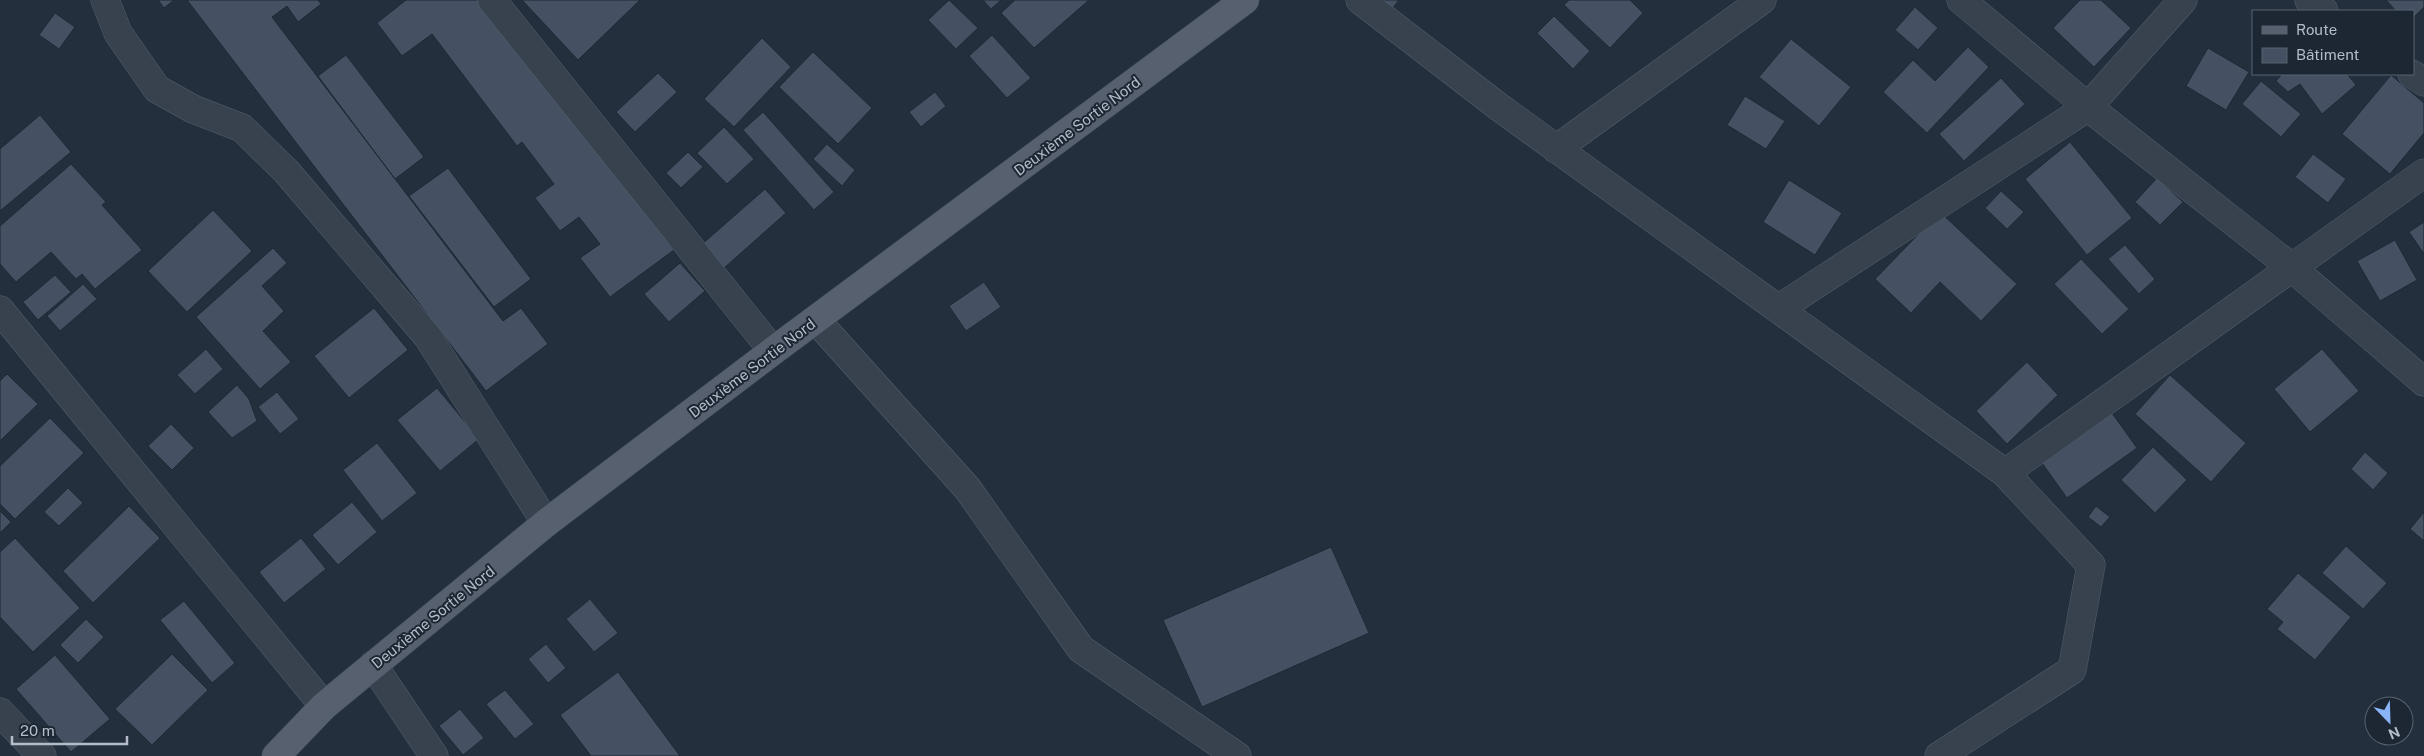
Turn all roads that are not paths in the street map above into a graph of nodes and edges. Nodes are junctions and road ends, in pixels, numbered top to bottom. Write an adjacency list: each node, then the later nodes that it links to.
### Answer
1 (105, 0): 22 (street)
2 (492, 0): 19 (street)
3 (1245, 0): 18 (main road, Deuxième Sortie Nord)
4 (1360, 0): 13 (street)
5 (1762, 0): 13 (street)
6 (1961, 0): 12 (street)
7 (2184, 0): 12 (street)
8 (2309, 0): 9 (street)
9 (2323, 10)
10 (2414, 75): 11 (street)
11 (2424, 82)
12 (2088, 107): 15 (street); 16 (street)
13 (1556, 149): 16 (street)
14 (2424, 173): 15 (street)
15 (2291, 267): 20 (street); 21 (street)
16 (1778, 309): 21 (street)
17 (0, 310): 24 (street)
18 (816, 320): 19 (main road, Deuxième Sortie Nord); 29 (street)
19 (773, 351): 22 (main road, Deuxième Sortie Nord)
20 (2424, 382)
21 (2005, 473): 30 (street)
22 (546, 523): 23 (main road, Deuxième Sortie Nord)
23 (373, 665): 24 (main road, Deuxième Sortie Nord); 28 (street)
24 (324, 706): 27 (main road, Deuxième Sortie Nord)
25 (0, 712): 26 (street)
26 (42, 756)
27 (276, 756)
28 (434, 756)
29 (1237, 756)
30 (1939, 756)

